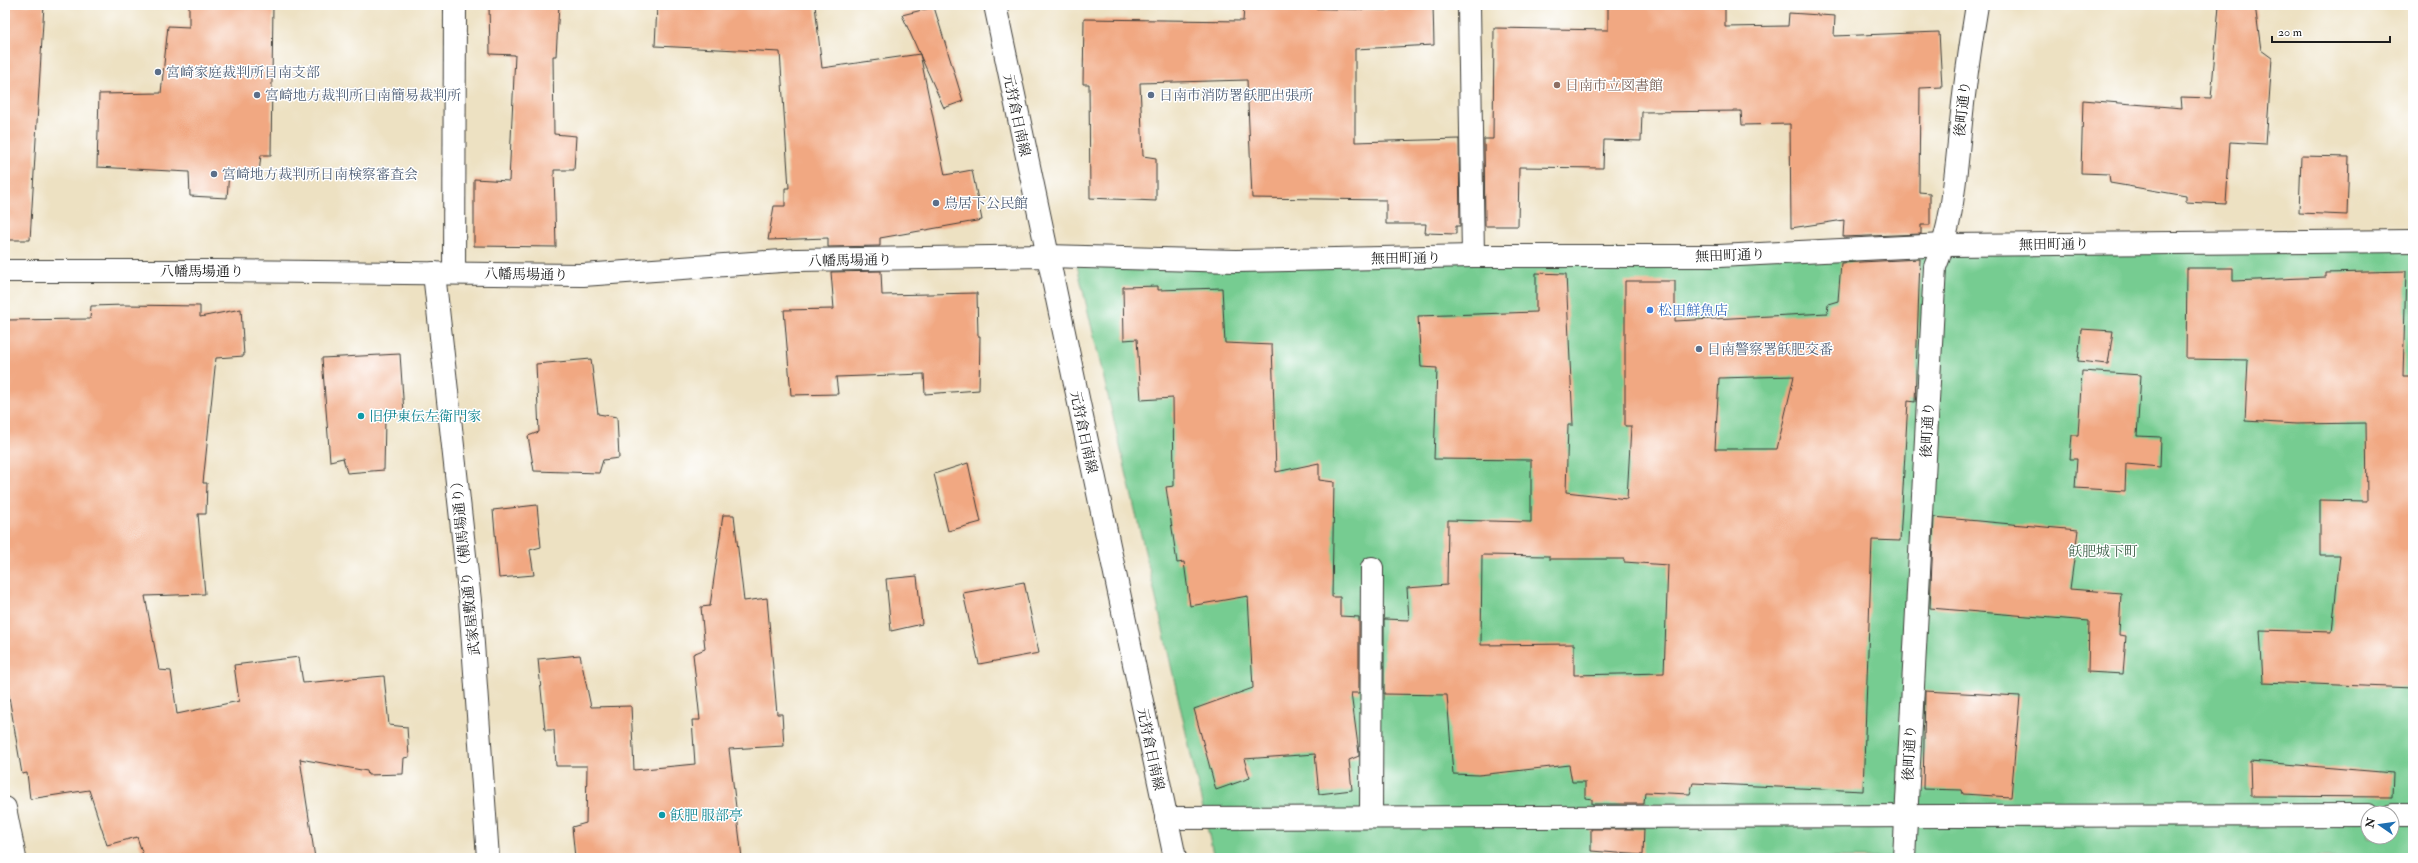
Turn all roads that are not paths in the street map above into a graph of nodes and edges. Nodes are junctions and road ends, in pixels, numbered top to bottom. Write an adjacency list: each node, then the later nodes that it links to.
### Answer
1 (455, 5): 10 (street, 武家屋敷通り（横馬場通り）)
2 (994, 5): 7 (street, 元狩倉日南線)
3 (1469, 5): 8 (street)
4 (1977, 5): 6 (street, 後町通り)
5 (2413, 241): 6 (street, 無田町通り)
6 (1944, 245): 8 (street, 無田町通り); 16 (street, 後町通り)
7 (1047, 256): 8 (street, 無田町通り); 10 (street, 八幡馬場通り); 18 (street, 元狩倉日南線)
8 (1473, 256)
9 (5, 271): 10 (street, 八幡馬場通り)
10 (444, 273): 20 (street, 武家屋敷通り（横馬場通り）)
11 (1372, 568): 17 (street)
12 (5, 808): 19 (street)
13 (2360, 815): 16 (street)
14 (2400, 815): 15 (street)
15 (2413, 815)
16 (1906, 816): 17 (street); 22 (street, 後町通り)
17 (1371, 817): 18 (street)
18 (1166, 818): 21 (street, 元狩倉日南線)
19 (15, 858)
20 (488, 858)
21 (1175, 858)
22 (1904, 858)

